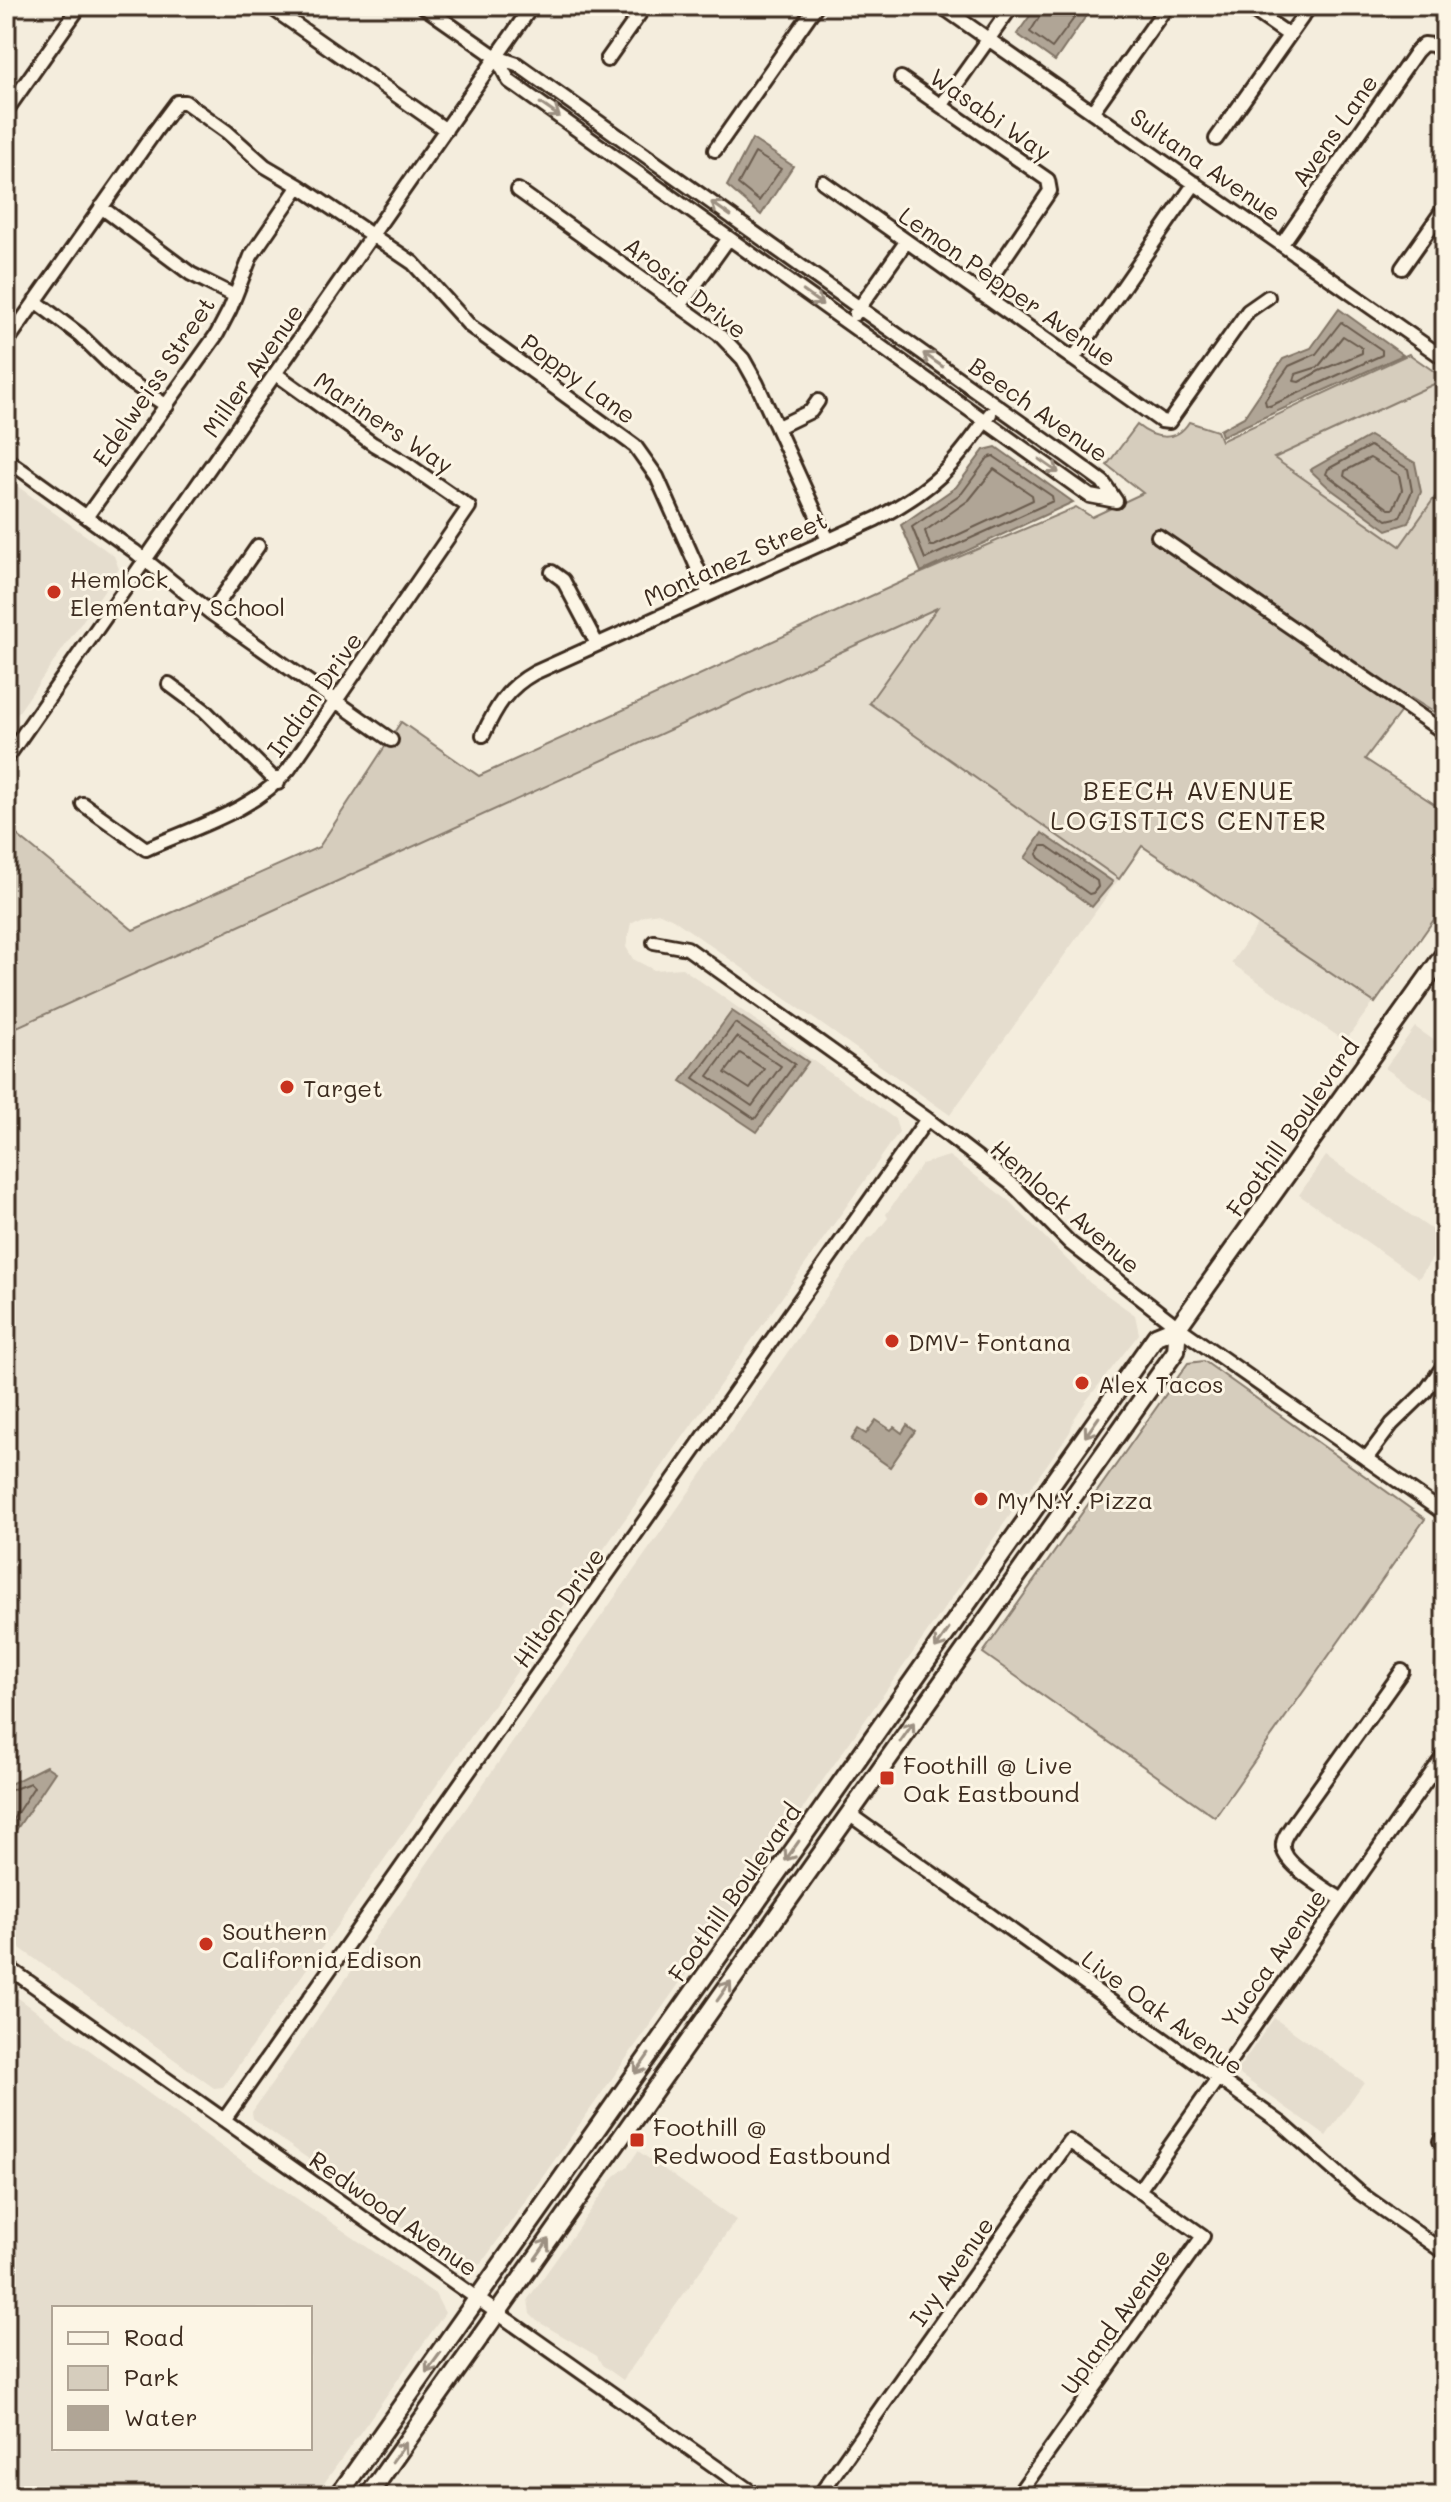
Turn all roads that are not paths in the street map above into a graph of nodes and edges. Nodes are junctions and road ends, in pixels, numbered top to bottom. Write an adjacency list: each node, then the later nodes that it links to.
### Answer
1 (269, 6): 21 (street)
2 (423, 6): 15 (street, Beech Avenue)
3 (532, 6): 15 (street, Miller Avenue)
4 (645, 6): 16 (street)
5 (816, 6): 23 (street)
6 (941, 6): 13 (street, Sultana Avenue)
7 (1012, 6): 13 (street)
8 (1167, 6): 20 (street)
9 (1247, 6): 12 (street)
10 (1310, 6): 12 (street)
11 (72, 10): 19 (street)
12 (1289, 35): 22 (street)
13 (989, 39): 18 (street); 20 (street, Sultana Avenue)
14 (1445, 54): 33 (street, Avens Lane)
15 (496, 57): 21 (street, Miller Avenue); 31 (street, Beech Avenue, one-way to 31); 40 (street, Beech Avenue, one-way to 15)
16 (607, 60)
17 (901, 78): 18 (street, Wasabi Way)
18 (941, 106): 35 (street, Wasabi Way)
19 (6, 110)
20 (1092, 112): 25 (street, Sultana Avenue)
21 (446, 130): 30 (street, Miller Avenue)
22 (1216, 139)
23 (715, 150)
24 (823, 182): 32 (street, Lemon Pepper Avenue)
25 (1195, 183): 33 (street, Sultana Avenue); 43 (street)
26 (299, 186): 28 (street, Poppy Lane); 30 (street, Poppy Lane); 36 (street, Edelweiss Street)
27 (518, 190): 39 (street, Arosia Drive)
28 (101, 207): 36 (street); 38 (street)
29 (1445, 207): 34 (street)
30 (373, 236): 45 (street, Miller Avenue); 59 (street, Poppy Lane)
31 (729, 238): 39 (street); 41 (street, Beech Avenue, one-way to 41)
32 (906, 242): 35 (street, Lemon Pepper Avenue); 40 (street)
33 (1282, 244): 44 (street, Sultana Avenue)
34 (1402, 268)
35 (980, 294): 43 (street, Lemon Pepper Avenue)
36 (235, 296): 48 (street, Edelweiss Street)
37 (1268, 297): 43 (street, Lemon Pepper Avenue)
38 (35, 301): 42 (street); 48 (street)
39 (680, 306): 50 (street, Arosia Drive)
40 (860, 308): 41 (street); 47 (street, Beech Avenue, one-way to 40)
41 (849, 323): 49 (street, Beech Avenue)
42 (6, 343)
43 (1073, 359)
44 (1445, 359)
45 (276, 374): 52 (street, Mariners Way); 57 (street, Miller Avenue)
46 (818, 401): 50 (street)
47 (996, 405): 49 (street, Montanez Street); 49 (street, Beech Avenue, one-way to 47)
48 (167, 406): 53 (street, Edelweiss Street)
49 (985, 421): 55 (street, Montanez Street)
50 (778, 427): 55 (street, Arosia Drive)
51 (6, 459): 53 (street)
52 (469, 507): 63 (street, Indian Drive)
53 (87, 516): 57 (street)
54 (1158, 536): 64 (street)
55 (828, 540): 59 (street, Montanez Street)
56 (258, 546): 60 (street)
57 (146, 560): 60 (street); 67 (street, Miller Avenue)
58 (552, 572): 61 (street)
59 (709, 594): 61 (street, Montanez Street)
60 (211, 613): 63 (street)
61 (597, 644): 65 (street, Montanez Street)
62 (169, 684): 68 (street)
63 (337, 701): 66 (street); 68 (street, Indian Drive)
64 (1445, 733)
65 (483, 735)
66 (391, 740)
67 (6, 759)
68 (278, 783): 69 (street, Indian Drive)
69 (83, 804)
70 (654, 942): 72 (street, Hemlock Avenue)
71 (1445, 953): 73 (main road, Foothill Boulevard)
72 (927, 1119): 73 (street, Hemlock Avenue); 83 (street, Hilton Drive)
73 (1178, 1327): 75 (street, Hemlock Avenue); 79 (main road, Foothill Boulevard, one-way to 73); 86 (main road, Foothill Boulevard, one-way to 86)
74 (1445, 1364): 75 (street)
75 (1366, 1459): 76 (street, Hemlock Avenue)
76 (1445, 1514)
77 (1402, 1671): 80 (street)
78 (1445, 1754): 80 (street, Yucca Avenue)
79 (849, 1814): 82 (street, Live Oak Avenue); 87 (main road, Foothill Boulevard, one-way to 79)
80 (1341, 1899): 82 (street, Yucca Avenue)
81 (6, 1966): 83 (street, Redwood Avenue)
82 (1216, 2078): 84 (street, Yucca Avenue); 85 (street, Live Oak Avenue)
83 (224, 2120): 86 (street, Redwood Avenue)
84 (1140, 2189): 91 (street, Ivy Avenue); 92 (street, Upland Avenue)
85 (1445, 2253)
86 (479, 2299): 87 (street, Redwood Avenue); 88 (main road, Foothill Boulevard, one-way to 88)
87 (498, 2313): 89 (main road, Foothill Boulevard, one-way to 87); 90 (street, Redwood Avenue)
88 (338, 2496)
89 (368, 2496)
90 (757, 2496)
91 (819, 2496)
92 (1017, 2496)

